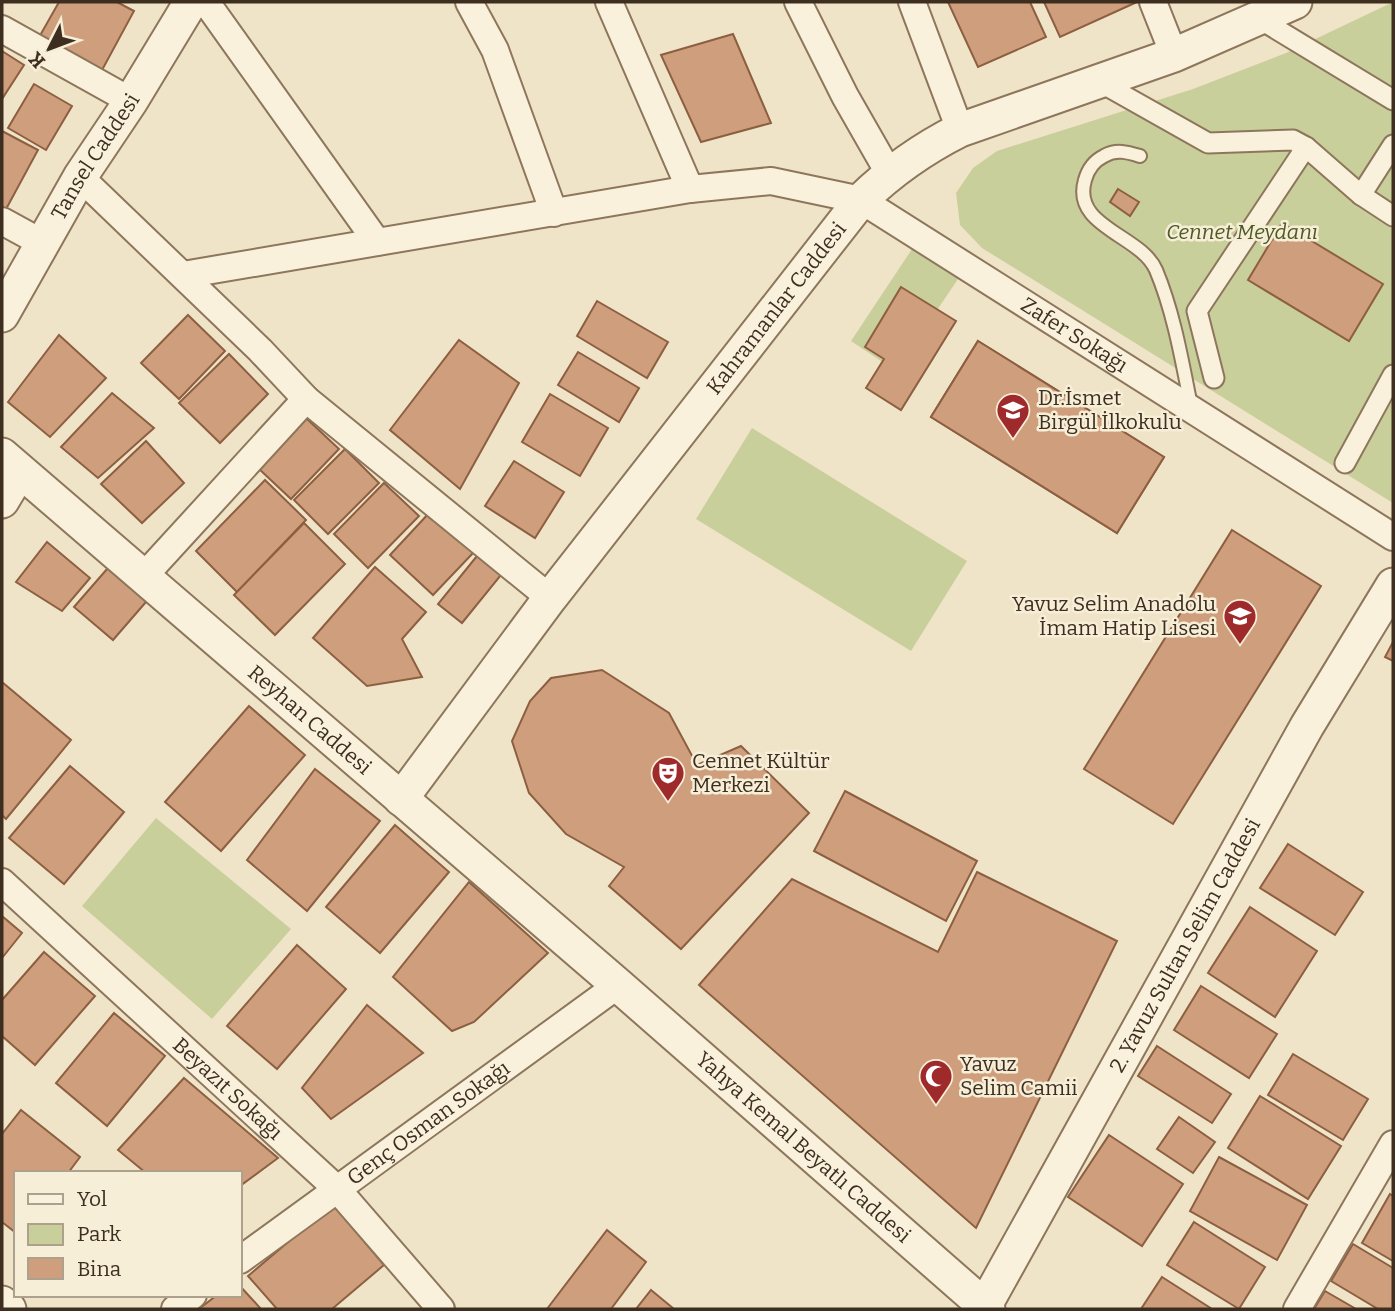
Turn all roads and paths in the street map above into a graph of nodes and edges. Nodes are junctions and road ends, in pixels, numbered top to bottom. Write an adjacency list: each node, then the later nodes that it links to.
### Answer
1 (191, 2): 14 (street, Tansel Caddesi)
2 (206, 2): 27 (street)
3 (469, 2): 24 (street)
4 (609, 2): 21 (street)
5 (798, 2): 19 (street)
6 (912, 2): 15 (street)
7 (1153, 2): 11 (street)
8 (1295, 2): 9 (street, Kahramanlar Caddesi)
9 (1258, 18): 11 (street, Kahramanlar Caddesi); 13 (street)
10 (2, 29): 14 (street)
11 (1174, 55): 12 (street, Kahramanlar Caddesi)
12 (1098, 81): 15 (street, Kahramanlar Caddesi); 17 (street)
13 (1393, 100)
14 (131, 102): 20 (street, Tansel Caddesi)
15 (960, 130): 19 (street, Kahramanlar Caddesi)
16 (1393, 145): 22 (street)
17 (1306, 147): 22 (street); 32 (street)
18 (1140, 156): 34 (lane)
19 (889, 173): 23 (street, Kahramanlar Caddesi)
20 (80, 177): 28 (street, Tansel Caddesi); 29 (street)
21 (690, 189): 23 (street); 24 (street)
22 (1361, 195): 25 (street)
23 (861, 200): 34 (street, Zafer Sokağı); 41 (street, Kahramanlar Caddesi)
24 (554, 213): 27 (street)
25 (1393, 216)
26 (2, 220): 28 (street)
27 (377, 242): 29 (street)
28 (44, 244): 30 (street, Tansel Caddesi)
29 (183, 275): 33 (street)
30 (2, 315)
31 (1393, 375): 36 (street)
32 (1214, 378)
33 (306, 399): 39 (street); 41 (street)
34 (1192, 410): 38 (street, Zafer Sokağı)
35 (11, 463): 37 (street); 39 (street, Reyhan Caddesi)
36 (1345, 463)
37 (2, 501)
38 (1393, 537)
39 (144, 576): 42 (street, Reyhan Caddesi)
40 (1393, 585): 50 (street, 2. Yavuz Sultan Selim Caddesi)
41 (550, 598): 42 (street, Kahramanlar Caddesi)
42 (401, 799): 44 (street, Reyhan Caddesi)
43 (2, 882): 46 (street, Beyazıt Sokağı)
44 (618, 985): 46 (street, Genç Osman Sokağı); 50 (street, Yahya Kemal Beyatlı Caddesi)
45 (1393, 1144): 54 (street)
46 (337, 1189): 47 (street, Genç Osman Sokağı); 53 (street, Beyazıt Sokağı)
47 (242, 1259)
48 (190, 1297): 52 (street)
49 (2, 1303): 51 (street)
50 (985, 1308)
51 (9, 1309)
52 (175, 1309)
53 (440, 1309)
54 (1297, 1309)

